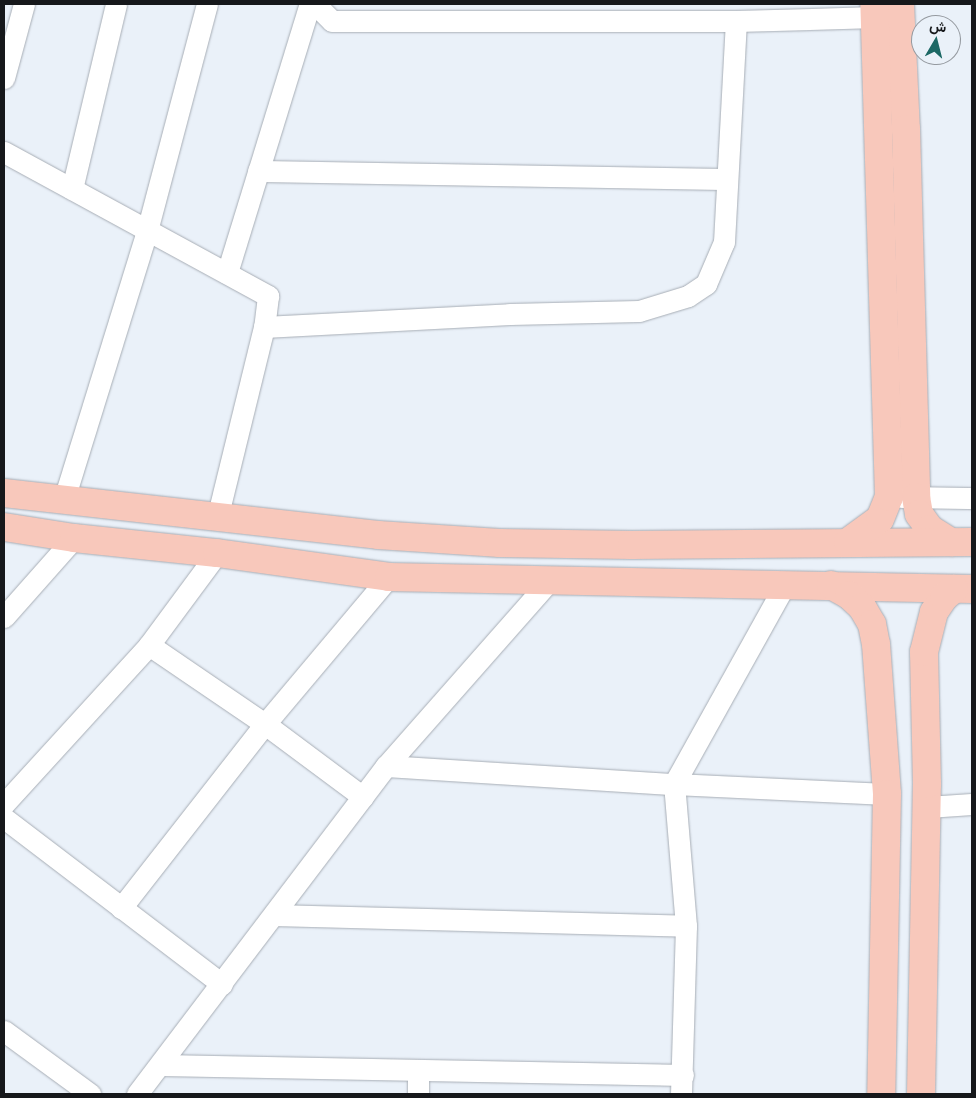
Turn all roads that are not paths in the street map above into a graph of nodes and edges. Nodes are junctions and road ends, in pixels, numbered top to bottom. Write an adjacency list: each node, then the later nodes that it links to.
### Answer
1 (24, 4): 11 (street)
2 (116, 4): 15 (street)
3 (208, 4): 16 (street)
4 (310, 4): 13 (street)
5 (315, 4): 9 (street)
6 (900, 4): 21 (main road)
7 (875, 10): 10 (street); 20 (main road)
8 (564, 12): 9 (street); 10 (street)
9 (348, 13)
10 (727, 15): 14 (street)
11 (4, 78)
12 (4, 152): 15 (street)
13 (258, 171): 14 (street); 17 (street)
14 (727, 179): 18 (street)
15 (72, 189): 16 (street)
16 (147, 230): 17 (street); 23 (street)
17 (227, 273): 18 (street)
18 (264, 326): 24 (street)
19 (4, 493): 23 (main road)
20 (889, 497): 21 (street); 27 (main road)
21 (916, 498): 22 (street); 28 (main road)
22 (972, 498)
23 (64, 499): 24 (main road)
24 (217, 518): 29 (main road)
25 (4, 528): 26 (main road)
26 (74, 538): 30 (main road); 36 (street)
27 (848, 542): 28 (main road); 29 (main road)
28 (962, 542)
29 (767, 544): 33 (main road)
30 (217, 553): 31 (main road); 37 (street)
31 (389, 577): 32 (main road); 38 (street)
32 (548, 581): 33 (main road); 39 (street)
33 (777, 586): 34 (main road); 40 (street)
34 (831, 586): 35 (main road); 41 (main road)
35 (963, 589): 45 (main road)
36 (4, 617)
37 (149, 645): 38 (street); 43 (street)
38 (265, 724): 42 (street); 47 (street)
39 (386, 766): 40 (street); 42 (street)
40 (674, 784): 41 (street); 49 (street)
41 (887, 794): 58 (main road)
42 (362, 797): 48 (street)
43 (4, 804)
44 (972, 804): 45 (street)
45 (927, 807): 59 (main road)
46 (4, 818): 47 (street)
47 (121, 908): 50 (street)
48 (274, 915): 49 (street); 50 (street)
49 (686, 926): 54 (street)
50 (222, 984): 52 (street)
51 (4, 1031): 55 (street)
52 (160, 1065): 53 (street); 56 (street)
53 (418, 1070): 54 (street); 57 (street)
54 (682, 1084)
55 (90, 1094)
56 (137, 1094)
57 (418, 1094)
58 (881, 1094)
59 (921, 1094)

